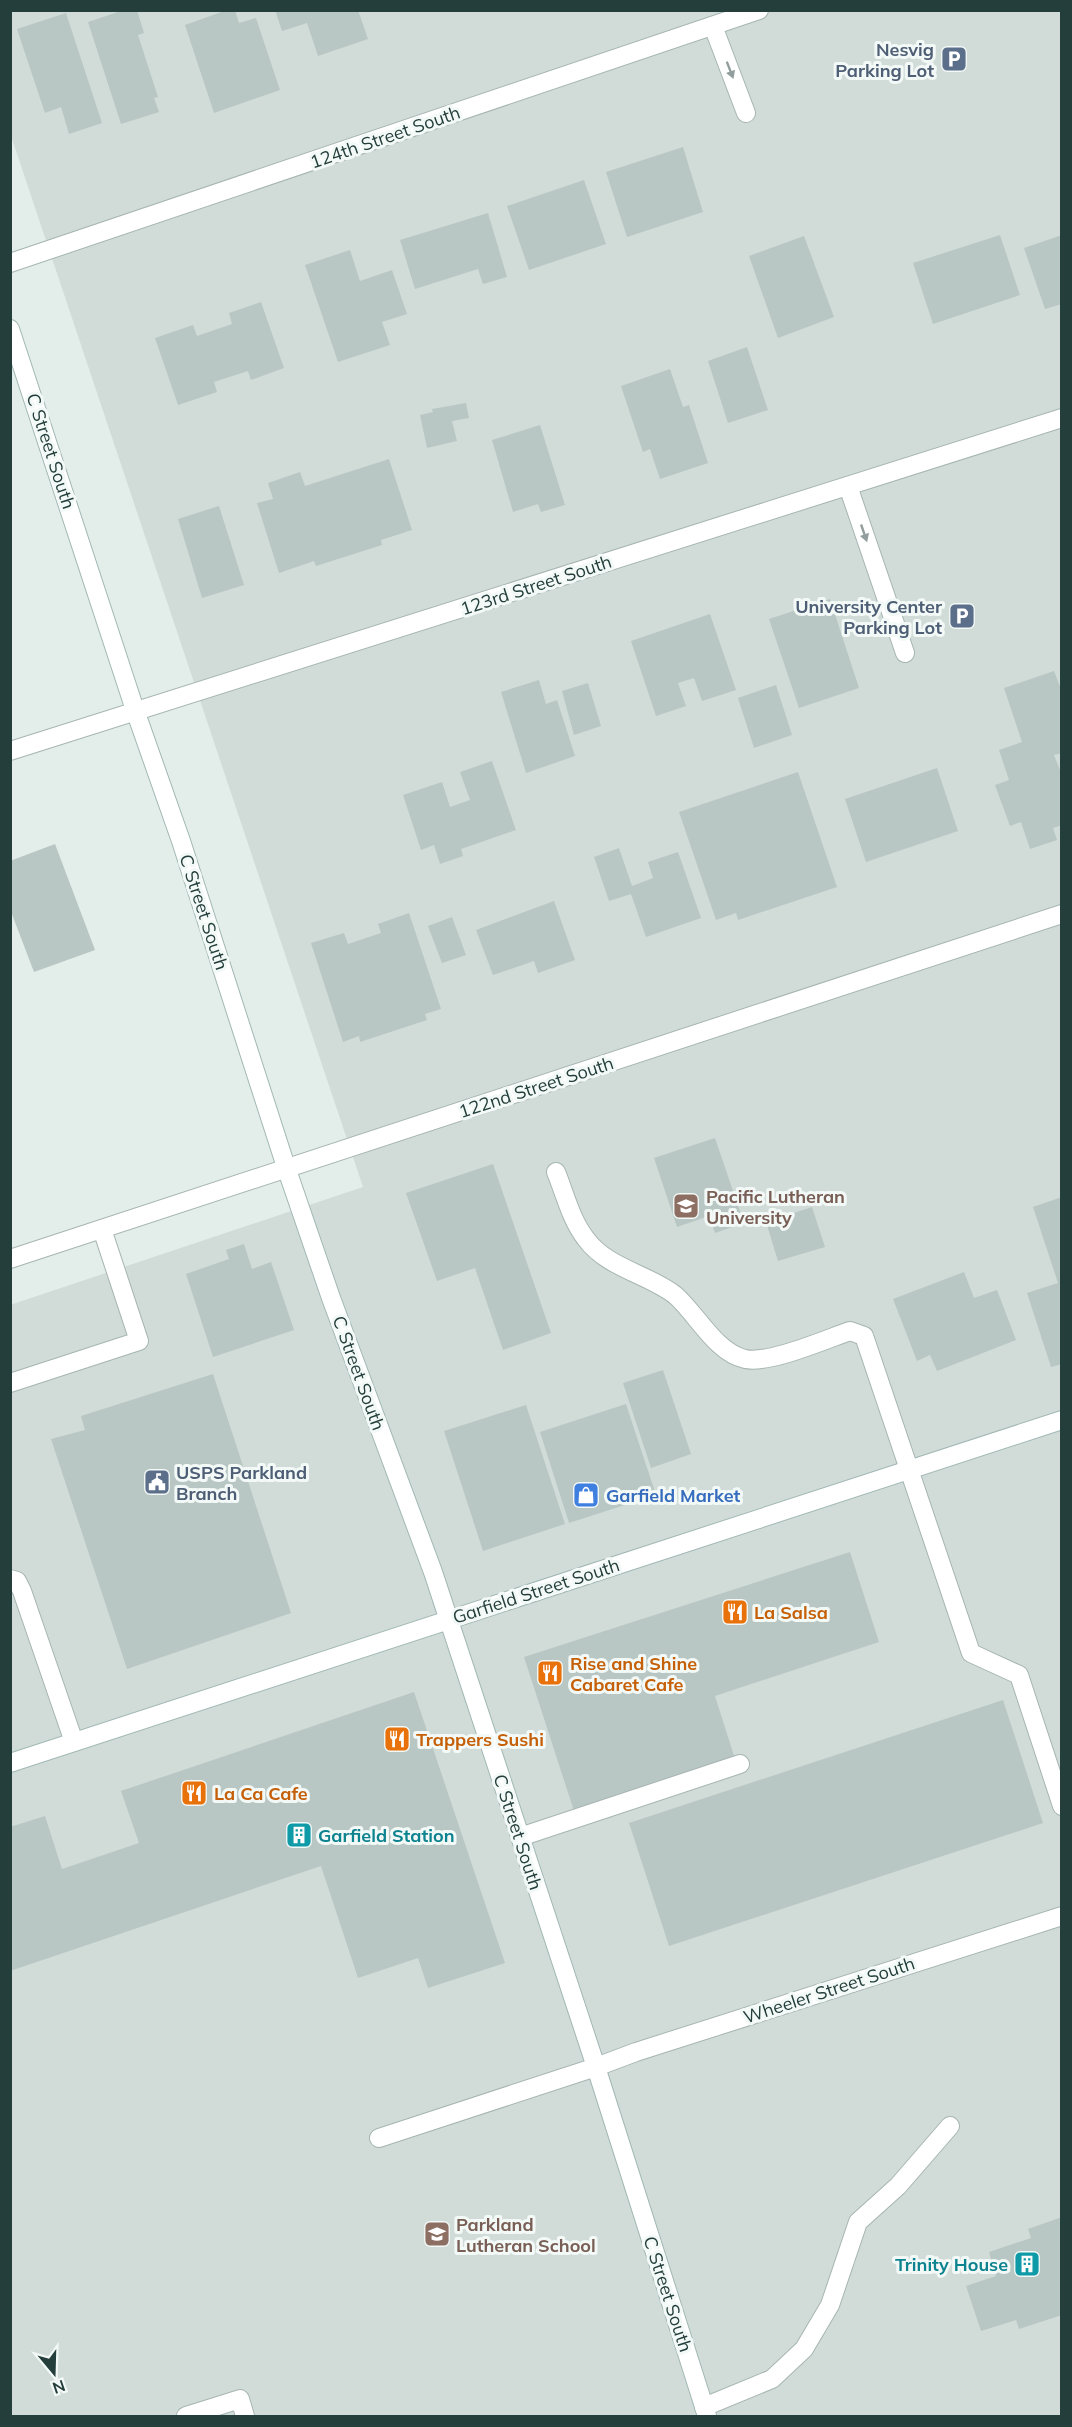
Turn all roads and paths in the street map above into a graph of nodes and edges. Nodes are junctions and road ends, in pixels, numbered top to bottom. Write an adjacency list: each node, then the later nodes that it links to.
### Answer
1 (759, 10): 2 (street, 124th Street South)
2 (713, 26): 3 (street, one-way to 3); 4 (street, 124th Street South)
3 (746, 113)
4 (10, 263)
5 (10, 329): 9 (street, C Street South)
6 (1062, 418): 7 (street, 123rd Street South)
7 (848, 486): 8 (street, one-way to 8); 9 (street, 123rd Street South)
8 (905, 653)
9 (136, 713): 10 (street, 123rd Street South); 12 (street, C Street South)
10 (10, 751)
11 (1062, 914): 12 (street, 122nd Street South)
12 (287, 1170): 14 (street, 122nd Street South); 20 (street, C Street South)
13 (556, 1172): 18 (street)
14 (102, 1229): 15 (street, 122nd Street South); 16 (street)
15 (10, 1259)
16 (10, 1383)
17 (1062, 1420): 18 (street, Garfield Street South)
18 (910, 1470): 20 (street, Garfield Street South); 24 (street)
19 (10, 1579): 21 (street)
20 (448, 1620): 21 (street, Garfield Street South); 25 (street, C Street South)
21 (74, 1742): 22 (street, Garfield Street South)
22 (10, 1763)
23 (740, 1764): 25 (street)
24 (1062, 1806)
25 (520, 1837): 27 (street, C Street South)
26 (1062, 1916): 27 (street, Wheeler Street South)
27 (596, 2067): 29 (street, Wheeler Street South); 30 (street, C Street South)
28 (950, 2126): 30 (street)
29 (379, 2138)
30 (706, 2412)
31 (186, 2416): 32 (street)
32 (245, 2416)

